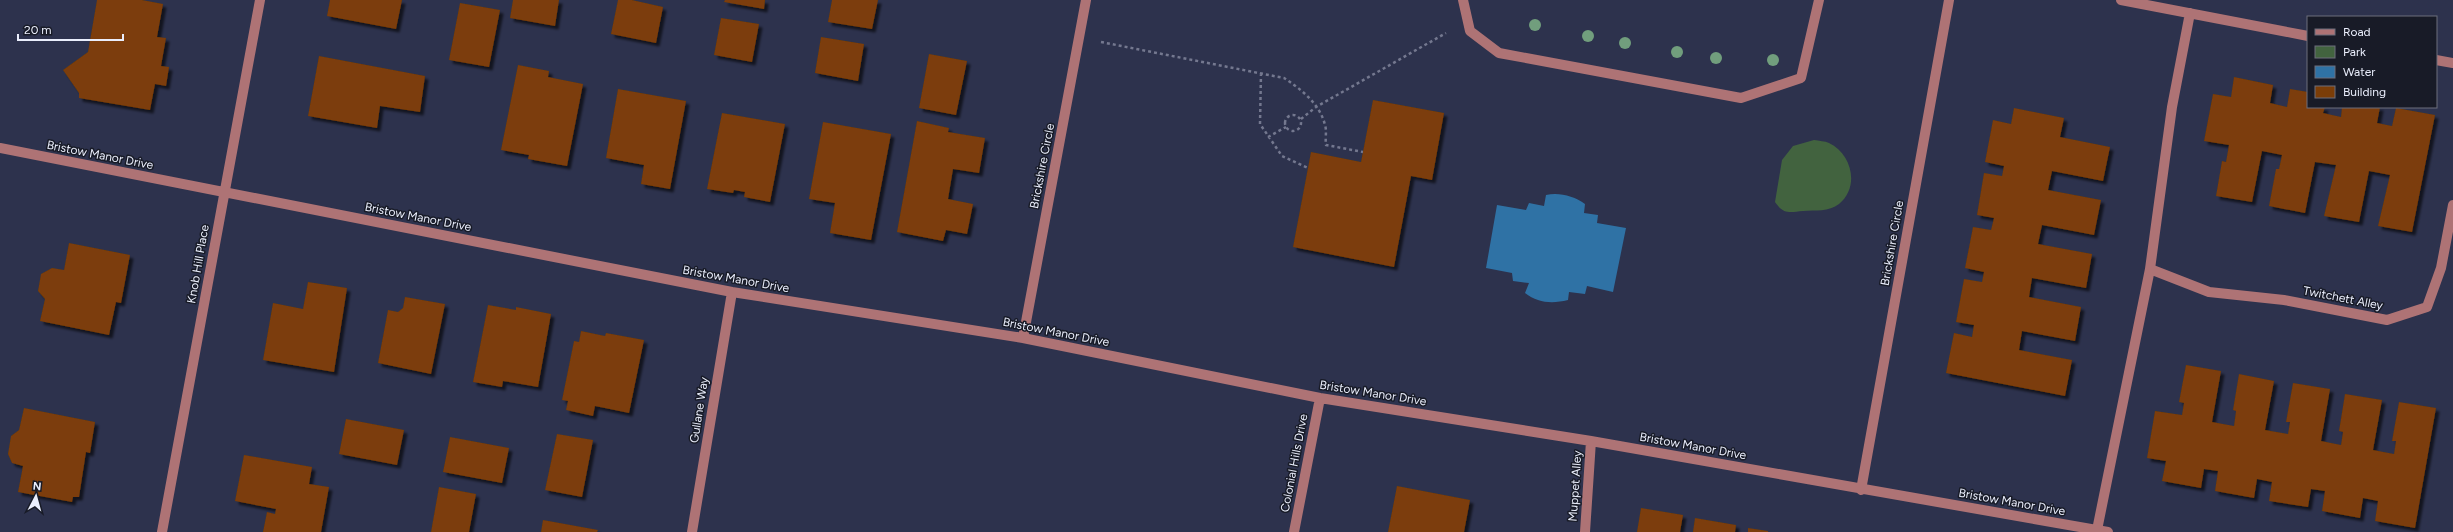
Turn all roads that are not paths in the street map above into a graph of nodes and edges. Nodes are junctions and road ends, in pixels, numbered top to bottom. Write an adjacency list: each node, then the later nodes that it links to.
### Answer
1 (260, 0): 12 (street, Knob Hill Place)
2 (1086, 0): 16 (street, Brickshire Circle)
3 (1463, 0): 4 (street)
4 (1819, 0)
5 (1949, 0): 19 (street, Brickshire Circle)
6 (2121, 0): 7 (street)
7 (2190, 13): 8 (street); 14 (street)
8 (2307, 36)
9 (2437, 60): 10 (street)
10 (2453, 63)
11 (0, 148): 12 (street, Bristow Manor Drive)
12 (224, 192): 15 (street, Bristow Manor Drive); 21 (street, Knob Hill Place)
13 (2453, 205): 14 (street, Twitchett Alley)
14 (2150, 269): 20 (street)
15 (732, 292): 16 (street, Bristow Manor Drive); 22 (street, Gullane Way)
16 (1023, 338): 17 (street, Bristow Manor Drive)
17 (1320, 398): 18 (street, Bristow Manor Drive); 23 (street, Colonial Hills Drive)
18 (1592, 441): 19 (street, Bristow Manor Drive); 24 (street, Muppet Alley)
19 (1861, 490): 20 (street, Bristow Manor Drive)
20 (2097, 530): 25 (street, Bristow Manor Drive)
21 (162, 532)
22 (692, 532)
23 (1294, 532)
24 (1585, 532)
25 (2108, 532)

